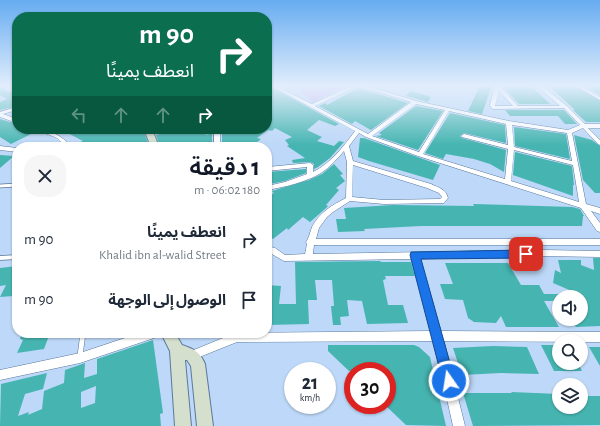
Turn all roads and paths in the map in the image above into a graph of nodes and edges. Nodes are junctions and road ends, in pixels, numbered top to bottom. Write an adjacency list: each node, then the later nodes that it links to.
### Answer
1 (411, 105): 19 (street)
2 (429, 105): 9 (street)
3 (492, 105): 8 (street)
4 (514, 105): 8 (street)
5 (562, 105): 7 (street)
6 (312, 106): 16 (street)
7 (565, 107): 8 (street); 14 (street)
8 (517, 108)
9 (448, 109): 13 (street); 27 (street)
10 (12, 110): 11 (street)
11 (0, 114): 12 (street)
12 (12, 119)
13 (509, 123): 17 (street); 25 (street)
14 (583, 126): 15 (street); 17 (street); 22 (street)
15 (600, 126)
16 (358, 131): 19 (street); 23 (street)
17 (569, 132): 29 (street)
18 (50, 134): 21 (street)
19 (368, 136): 27 (street)
20 (464, 136): 25 (street)
21 (63, 142)
22 (600, 143)
23 (346, 146): 28 (street); 31 (street)
24 (0, 148): 26 (street)
25 (510, 148): 29 (street); 32 (street)
26 (12, 149)
27 (420, 155): 32 (street)
28 (350, 162): 36 (street); 36 (street)
29 (576, 164): 37 (street)
30 (272, 169): 31 (street)
31 (310, 174): 35 (street)
32 (508, 182): 37 (street)
33 (12, 185): 34 (lane)
34 (0, 186)
35 (272, 187)
36 (349, 199): 40 (street)
37 (583, 205): 38 (street); 39 (street)
38 (600, 211)
39 (600, 229)
40 (310, 242): 41 (street); 47 (street)
41 (600, 242)
42 (272, 250): 47 (street)
43 (600, 254): 44 (street)
44 (415, 255): 47 (street); 48 (street)
45 (12, 257): 46 (lane)
46 (0, 258)
47 (309, 258)
48 (438, 336): 49 (street); 54 (street); 61 (street)
49 (600, 337)
50 (82, 338): 57 (lane)
51 (139, 338): 57 (street)
52 (171, 338): 55 (street)
53 (237, 338): 56 (street)
54 (272, 338)
55 (177, 350): 56 (street); 59 (street)
56 (192, 355): 60 (street)
57 (80, 358): 58 (street)
58 (0, 375)
59 (184, 426)
60 (205, 426)
61 (459, 426)

